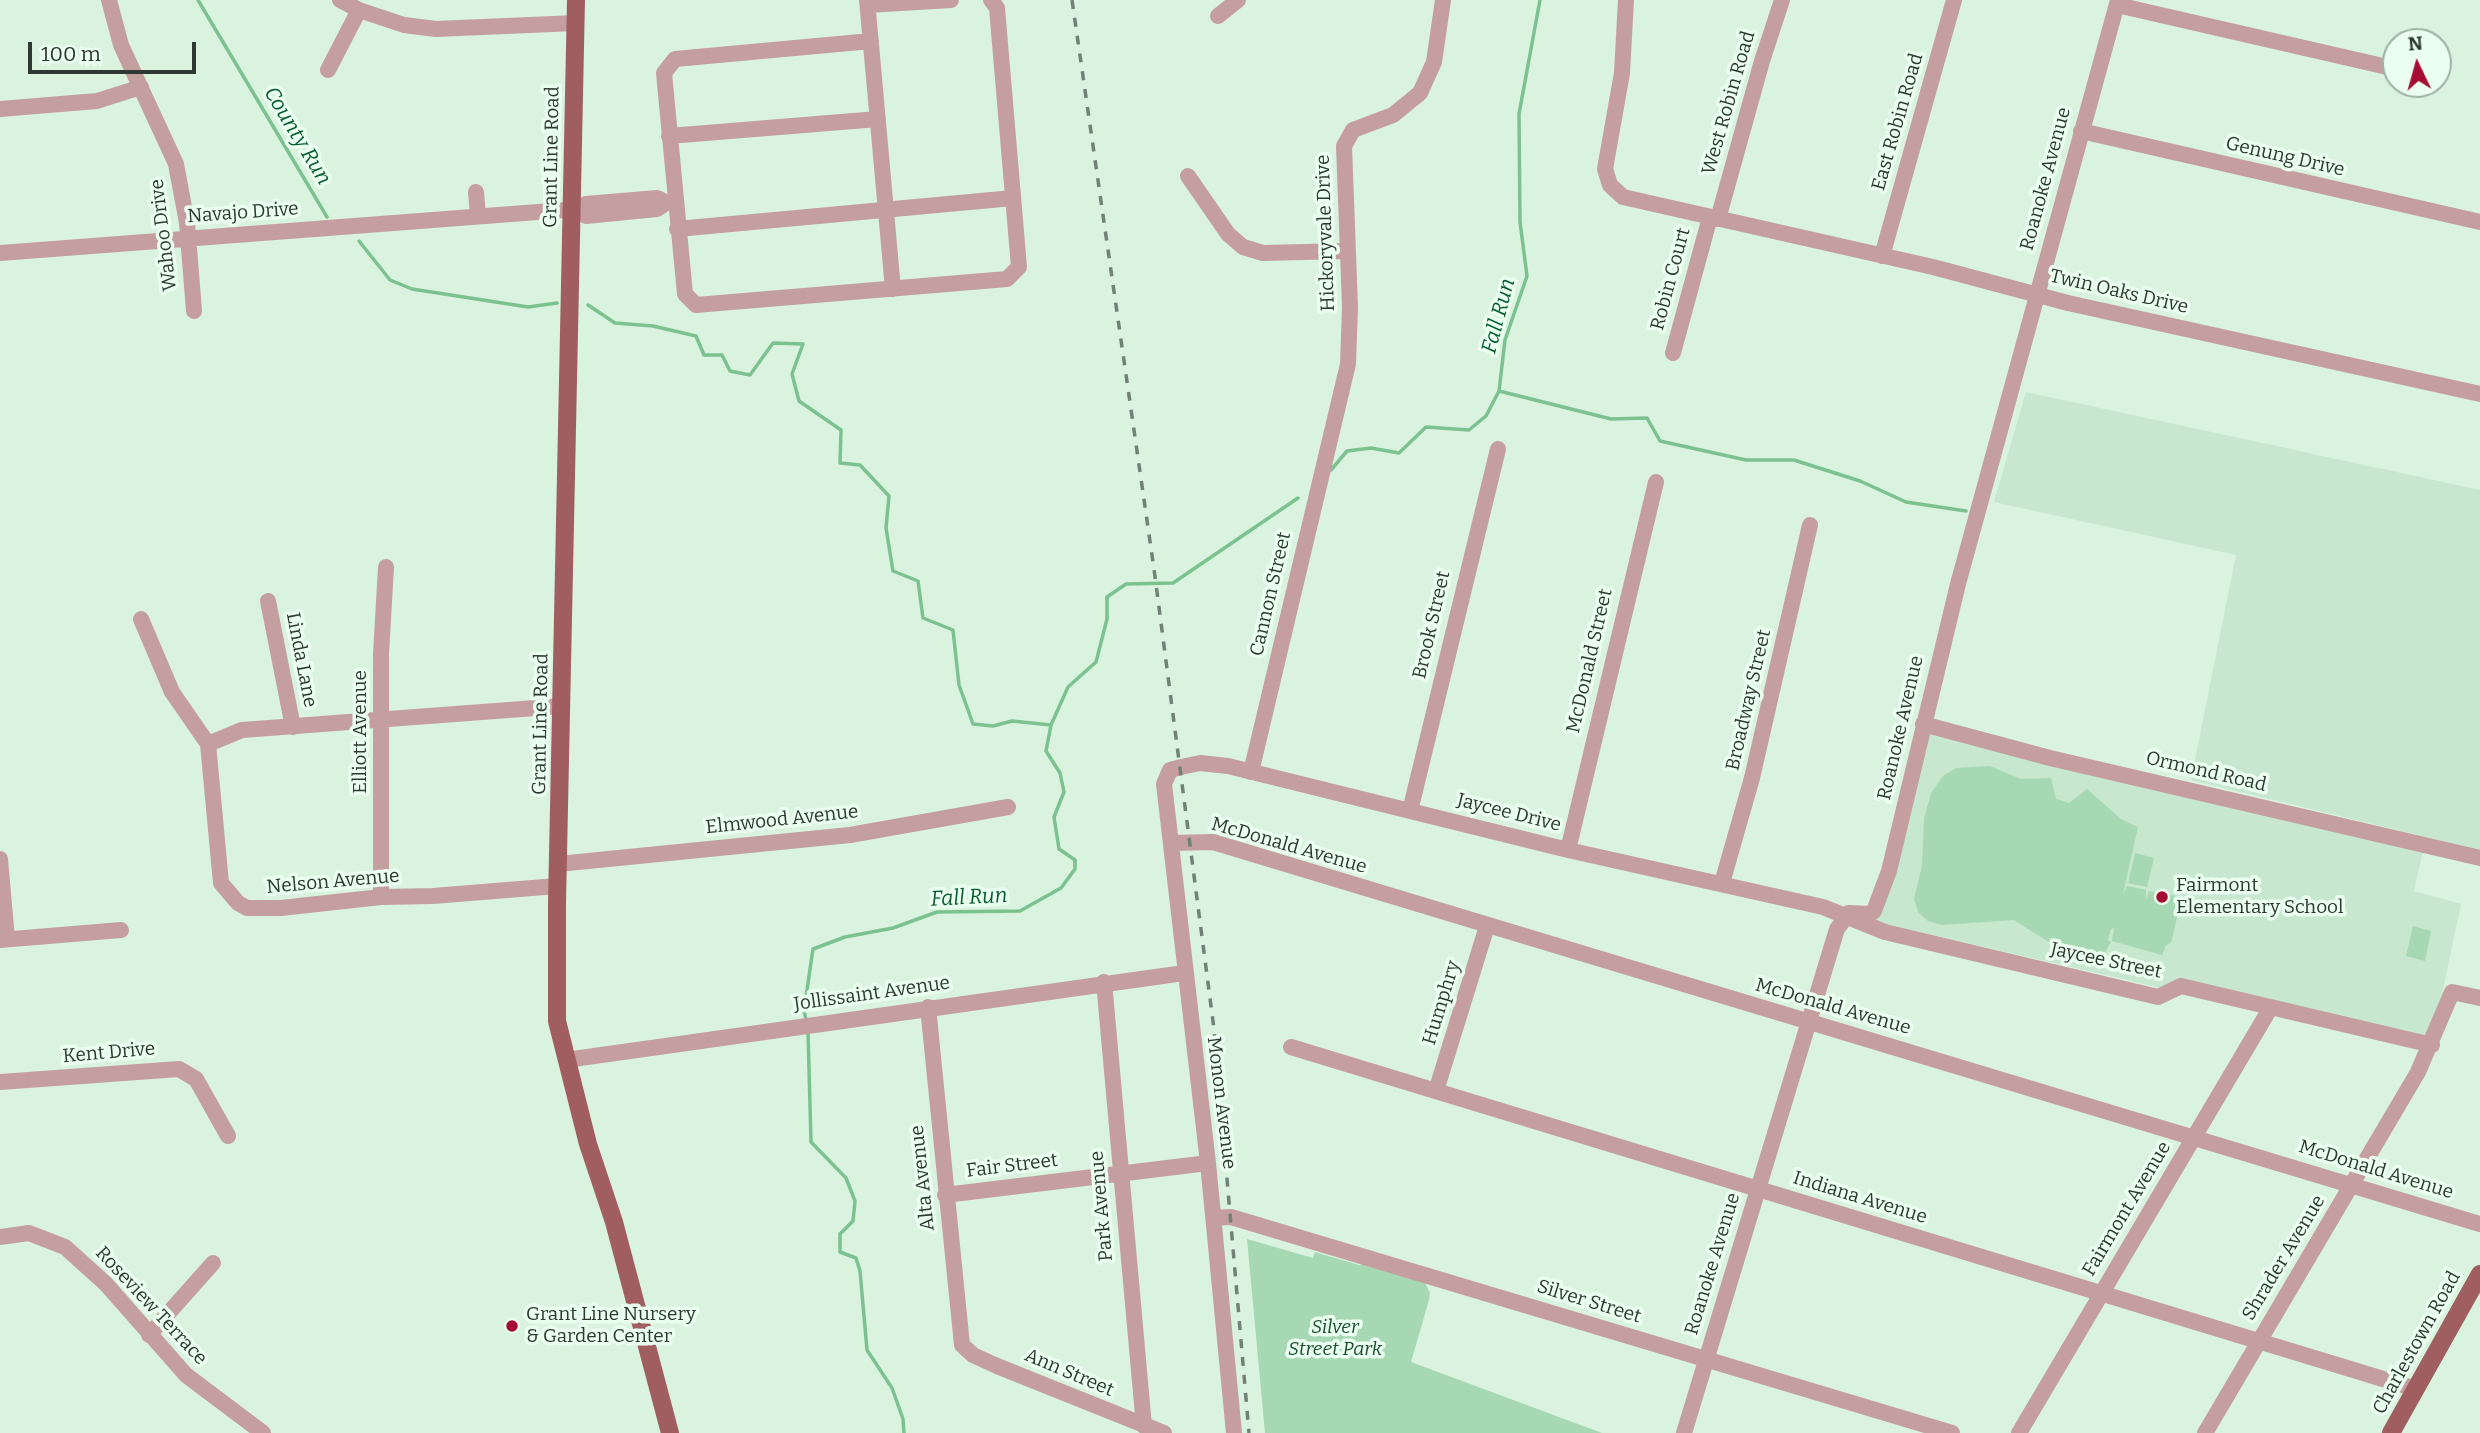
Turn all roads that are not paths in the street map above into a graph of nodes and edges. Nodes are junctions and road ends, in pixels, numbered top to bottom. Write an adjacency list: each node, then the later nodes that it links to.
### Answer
1 (109, 0): 19 (street, Wahoo Drive)
2 (340, 0): 13 (street)
3 (576, 0): 15 (main road, Grant Line Road)
4 (951, 0): 12 (street)
5 (991, 0): 26 (street)
6 (1238, 0): 14 (street)
7 (1443, 0): 35 (street, Hickoryvale Drive)
8 (1626, 0): 31 (street, Twin Oaks Drive)
9 (1782, 0): 31 (street, West Robin Road)
10 (1954, 0): 37 (street, East Robin Road)
11 (2117, 2): 17 (street); 22 (street, Roanoke Avenue)
12 (867, 3): 16 (street)
13 (359, 10): 15 (street); 18 (street)
14 (1219, 16)
15 (576, 23): 28 (main road, Grant Line Road)
16 (871, 41): 21 (street); 23 (street)
17 (2382, 66)
18 (328, 69)
19 (141, 87): 20 (street); 34 (street, Wahoo Drive)
20 (0, 109)
21 (878, 119): 23 (street); 29 (street)
22 (2081, 131): 32 (street, Genung Drive); 39 (street, Roanoke Avenue)
23 (669, 136): 27 (street)
24 (1188, 176): 35 (street)
25 (476, 192): 30 (street)
26 (1013, 198): 29 (street); 38 (street)
27 (671, 202): 28 (street, Navajo Drive); 33 (street)
28 (575, 209): 30 (street, Navajo Drive); 50 (main road, Grant Line Road)
29 (886, 209): 33 (street); 38 (street)
30 (478, 216): 34 (street, Navajo Drive)
31 (1714, 218): 37 (street, Twin Oaks Drive); 41 (street, Robin Court)
32 (2480, 222)
33 (677, 229): 38 (street)
34 (188, 238): 36 (street, Navajo Drive); 40 (street, Wahoo Drive)
35 (1346, 251): 43 (street, Hickoryvale Drive)
36 (0, 253)
37 (1882, 256): 39 (street, Twin Oaks Drive)
38 (893, 289)
39 (2037, 295): 42 (street, Twin Oaks Drive); 52 (street, Roanoke Avenue)
40 (194, 311)
41 (1673, 353)
42 (2480, 394)
43 (1333, 425): 55 (street, Cannon Street)
44 (1498, 449): 58 (street, Brook Street)
45 (1656, 482): 60 (street, McDonald Street)
46 (1810, 525): 64 (street, Broadway Street)
47 (386, 568): 51 (street, Elliott Avenue)
48 (268, 601): 53 (street, Linda Lane)
49 (141, 619): 54 (street, Nelson Avenue)
50 (562, 706): 51 (street); 63 (main road, Grant Line Road)
51 (383, 720): 53 (street); 66 (street, Elliott Avenue)
52 (1923, 724): 61 (street, Ormond Road); 67 (street, Roanoke Avenue)
53 (293, 727): 54 (street)
54 (208, 744): 66 (street, Nelson Avenue)
55 (1251, 772): 56 (street, Jaycee Drive); 58 (street, Jaycee Drive)
56 (1164, 778): 59 (street, Monon Avenue)
57 (1008, 807): 63 (street, Elmwood Avenue)
58 (1410, 811): 60 (street, Jaycee Drive)
59 (1172, 843): 68 (street, McDonald Avenue); 71 (street, Monon Avenue)
60 (1569, 850): 64 (street, Jaycee Drive)
61 (2480, 858)
62 (0, 859): 70 (street)
63 (558, 864): 65 (main road, Grant Line Road)
64 (1722, 883): 67 (street, Jaycee Drive)
65 (557, 886): 66 (street, Nelson Avenue); 79 (main road, Grant Line Road)
66 (382, 897)
67 (1847, 915): 75 (street, Jaycee Street); 76 (street, Roanoke Avenue)
68 (1487, 926): 76 (street, McDonald Avenue); 81 (street, Humphry)
69 (121, 930): 70 (street)
70 (3, 939)
71 (1184, 973): 72 (street, Jollissaint Avenue); 84 (street, Monon Avenue)
72 (1104, 982): 74 (street, Jollissaint Avenue); 85 (street, Park Avenue)
73 (2480, 998): 77 (street, Shrader Avenue)
74 (928, 1007): 79 (street, Jollissaint Avenue); 88 (street, Alta Avenue)
75 (2272, 1007): 77 (street, Jaycee Street); 83 (street, Fairmont Avenue)
76 (1808, 1021): 83 (street, McDonald Avenue); 87 (street, Roanoke Avenue)
77 (2432, 1045): 86 (street, Shrader Avenue)
78 (1291, 1047): 81 (street, Indiana Avenue)
79 (566, 1060): 102 (main road, Grant Line Road)
80 (0, 1082): 82 (street, Kent Drive)
81 (1436, 1091): 87 (street, Indiana Avenue)
82 (228, 1136)
83 (2194, 1137): 86 (street, McDonald Avenue); 94 (street, Fairmont Avenue)
84 (1208, 1163): 85 (street, Fair Street); 89 (street, Monon Avenue)
85 (1120, 1175): 88 (street, Fair Street); 100 (street, Park Avenue)
86 (2351, 1185): 90 (street, McDonald Avenue); 96 (street, Shrader Avenue)
87 (1758, 1189): 94 (street, Indiana Avenue); 98 (street, Roanoke Avenue)
88 (945, 1195): 97 (street, Alta Avenue)
89 (1214, 1218): 98 (street, Silver Street); 104 (street, Monon Avenue)
90 (2480, 1224)
91 (0, 1237): 95 (street, Roseview Terrace)
92 (213, 1263): 95 (street)
93 (2480, 1274): 99 (main road, Charlestown Road)
94 (2102, 1294): 96 (street, Indiana Avenue); 107 (street, Fairmont Avenue)
95 (149, 1335): 101 (street, Roseview Terrace)
96 (2259, 1342): 99 (street, Indiana Avenue); 108 (street, Shrader Avenue)
97 (962, 1345): 100 (street, Ann Street)
98 (1706, 1359): 105 (street, Roanoke Avenue); 106 (street, Silver Street)
99 (2416, 1389): 109 (main road, Charlestown Road)
100 (1144, 1426): 103 (street, Ann Street)
101 (262, 1433)
102 (670, 1433)
103 (1164, 1433)
104 (1234, 1433)
105 (1684, 1433)
106 (1952, 1433)
107 (2019, 1433)
108 (2205, 1433)
109 (2391, 1433)

